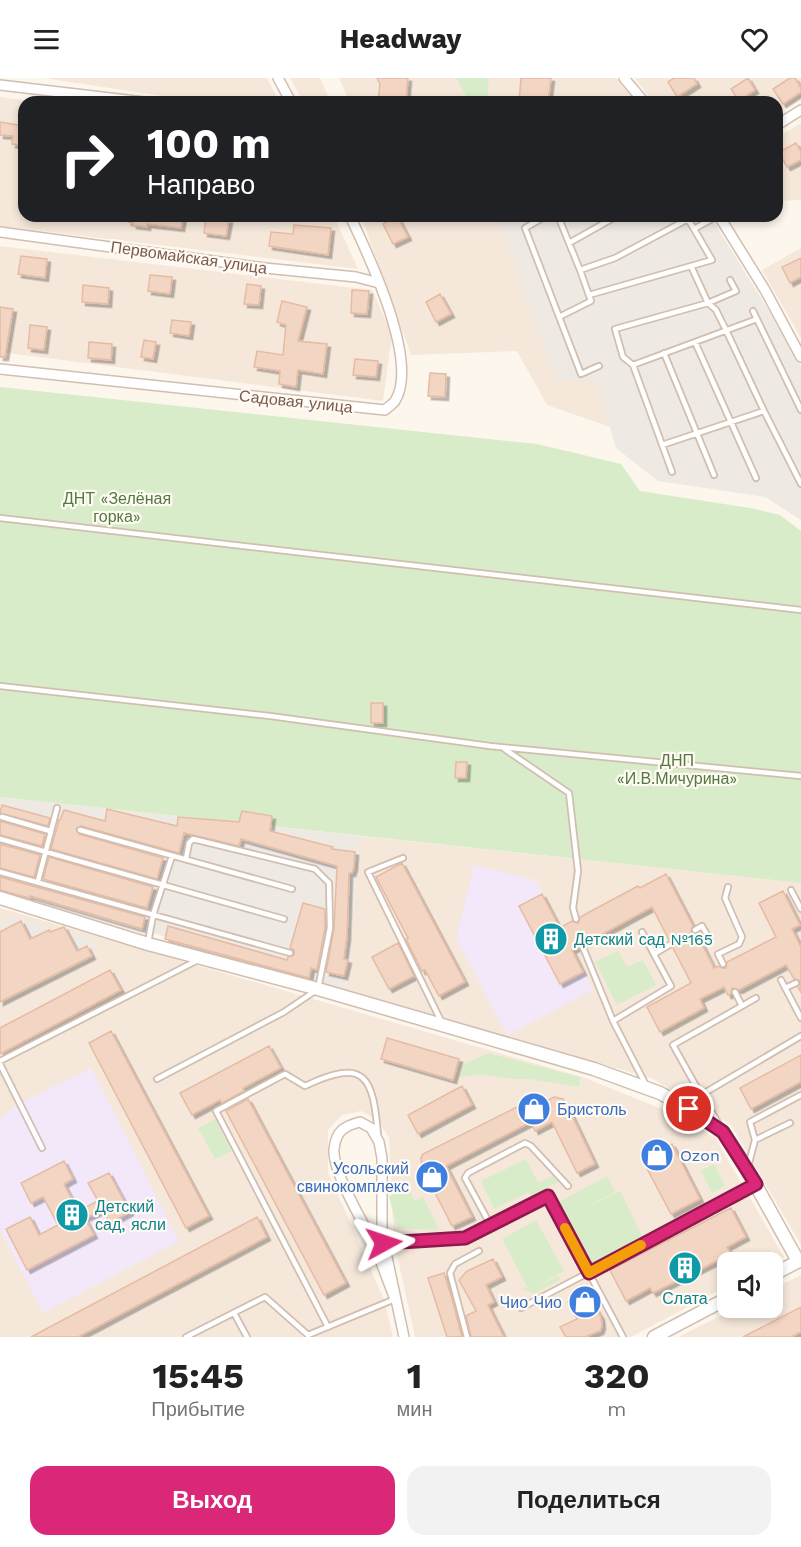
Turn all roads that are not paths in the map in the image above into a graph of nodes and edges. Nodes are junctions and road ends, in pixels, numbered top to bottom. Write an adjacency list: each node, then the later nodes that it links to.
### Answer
1 (278, 78): 6 (street)
2 (624, 78): 7 (street)
3 (15, 82): 4 (street); 5 (street)
4 (0, 85)
5 (105, 96)
6 (288, 96)
7 (639, 96)
8 (801, 110): 9 (street)
9 (783, 121)
10 (353, 222): 24 (street, Садовая улица)
11 (536, 222): 28 (lane)
12 (560, 222): 20 (lane)
13 (606, 222): 20 (lane)
14 (680, 222): 22 (lane)
15 (690, 222): 18 (lane)
16 (707, 222): 18 (lane)
17 (722, 222): 33 (street)
18 (694, 229): 21 (lane)
19 (0, 232): 24 (street, Первомайская улица)
20 (569, 243): 22 (lane)
21 (691, 266): 25 (lane); 26 (lane)
22 (580, 270): 25 (lane)
23 (730, 280): 26 (lane)
24 (379, 283): 36 (street, Садовая улица)
25 (589, 295): 28 (lane)
26 (708, 303): 30 (lane); 34 (lane)
27 (753, 311): 29 (lane)
28 (559, 317): 35 (lane)
29 (757, 318): 30 (lane); 37 (lane)
30 (726, 330): 31 (lane); 38 (lane)
31 (695, 342): 32 (lane); 39 (lane)
32 (664, 353): 34 (lane); 40 (lane)
33 (801, 357)
34 (633, 365): 41 (lane)
35 (599, 366)
36 (0, 369)
37 (801, 410)
38 (764, 411): 39 (lane); 45 (lane)
39 (732, 422): 40 (lane); 44 (lane)
40 (698, 435): 41 (lane); 43 (lane)
41 (662, 445): 42 (lane)
42 (672, 472)
43 (714, 475)
44 (756, 478)
45 (801, 484)
46 (0, 518): 47 (lane)
47 (801, 610)
48 (0, 686): 49 (lane)
49 (501, 746): 50 (lane); 70 (lane)
50 (801, 776)
51 (57, 808): 54 (lane)
52 (2, 817): 54 (lane)
53 (80, 830): 57 (lane)
54 (50, 831): 56 (lane)
55 (0, 839): 56 (lane)
56 (45, 852): 61 (lane); 62 (lane)
57 (172, 856): 59 (lane); 62 (lane)
58 (403, 858): 90 (lane)
59 (186, 859): 64 (lane); 84 (lane)
60 (0, 872): 61 (lane)
61 (38, 881): 68 (lane)
62 (163, 885): 68 (lane); 69 (lane)
63 (728, 887): 80 (lane)
64 (292, 889)
65 (791, 890): 67 (lane)
66 (3, 901): 74 (street)
67 (801, 909)
68 (153, 915): 74 (lane); 77 (lane)
69 (284, 919)
70 (576, 919)
71 (695, 930): 73 (lane)
72 (642, 932): 78 (lane)
73 (710, 940)
74 (148, 944): 79 (street)
75 (671, 944): 78 (lane)
76 (582, 945): 89 (lane)
77 (290, 952)
78 (654, 954): 89 (lane)
79 (201, 958): 84 (street); 92 (lane)
80 (723, 964)
81 (781, 980): 83 (lane)
82 (795, 982): 83 (lane)
83 (785, 988): 88 (lane)
84 (318, 989): 90 (street); 93 (lane)
85 (735, 992): 87 (lane)
86 (756, 998): 87 (lane)
87 (742, 1006): 95 (lane)
88 (801, 1018)
89 (613, 1022): 94 (lane)
90 (443, 1026): 94 (street)
91 (801, 1036): 95 (lane)
92 (0, 1063): 101 (lane)
93 (157, 1079)
94 (647, 1088): 98 (street)
95 (701, 1095): 98 (lane)
96 (801, 1095): 99 (lane)
97 (790, 1122): 99 (lane)
98 (723, 1132): 102 (street)
99 (755, 1140): 102 (lane)
100 (379, 1142): 106 (street); 106 (street); 115 (lane)
101 (42, 1148)
102 (747, 1169): 103 (street)
103 (756, 1184): 108 (street); 110 (lane)
104 (568, 1186): 105 (lane)
105 (491, 1226): 106 (lane); 110 (lane)
106 (379, 1245): 111 (street)
107 (479, 1251): 119 (lane)
108 (800, 1261): 109 (street)
109 (783, 1270)
110 (589, 1273): 113 (lane); 120 (lane)
111 (395, 1299): 115 (lane); 118 (street)
112 (717, 1305): 121 (street)
113 (521, 1308)
114 (234, 1313): 115 (lane); 116 (lane); 117 (lane)
115 (328, 1327)
116 (186, 1337)
117 (248, 1337)
118 (404, 1337)
119 (467, 1337)
120 (622, 1337)
121 (654, 1337)

